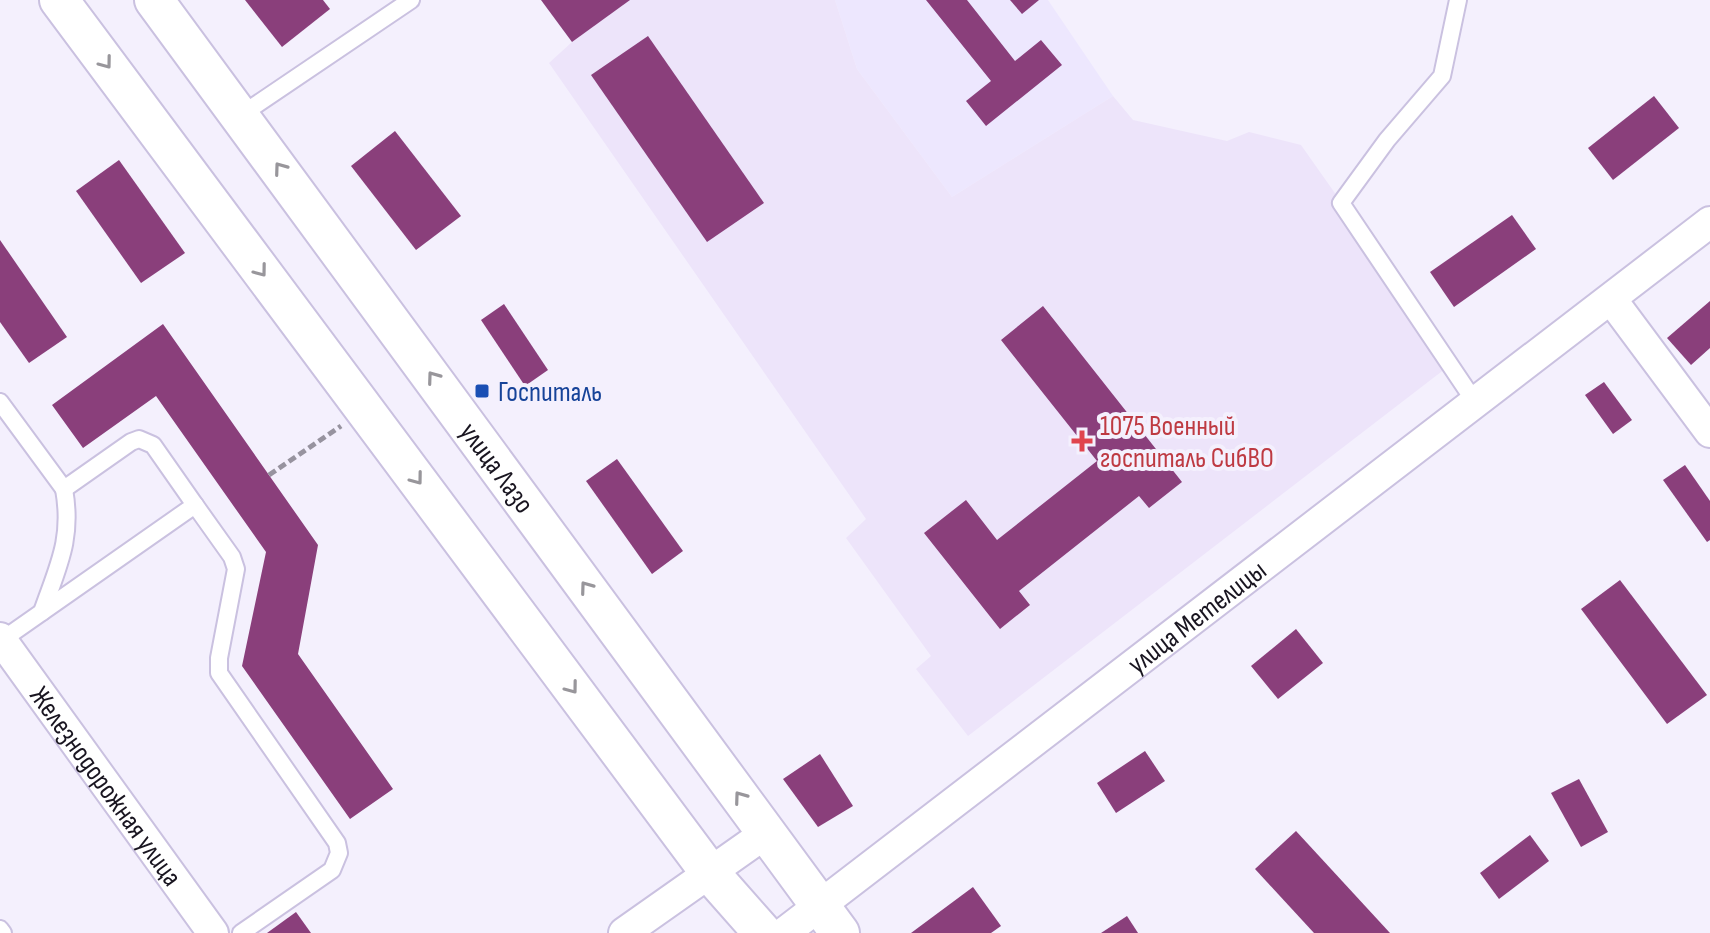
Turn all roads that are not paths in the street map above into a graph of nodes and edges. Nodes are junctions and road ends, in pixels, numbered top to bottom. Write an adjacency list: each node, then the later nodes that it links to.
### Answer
1 (59, 0): 16 (street, one-way to 16)
2 (154, 0): 5 (street, улица Лазо)
3 (411, 0): 5 (lane)
4 (1458, 0): 9 (lane)
5 (241, 115): 15 (street, улица Лазо, one-way to 5)
6 (1710, 222): 7 (street, улица Метелицы)
7 (1611, 299): 9 (street, улица Метелицы); 10 (street)
8 (0, 402): 11 (lane)
9 (1475, 402): 17 (street, улица Метелицы)
10 (1710, 432)
11 (64, 489): 12 (lane); 13 (lane)
12 (195, 505): 13 (lane); 19 (lane)
13 (42, 612): 14 (lane)
14 (1, 639): 18 (street, Железнодорожная улица)
15 (766, 833): 16 (street); 17 (street, улица Лазо)
16 (710, 873): 20 (street); 21 (street)
17 (830, 919): 22 (street, улица Метелицы)
18 (213, 933)
19 (241, 933)
20 (624, 933)
21 (763, 933)
22 (784, 933)

